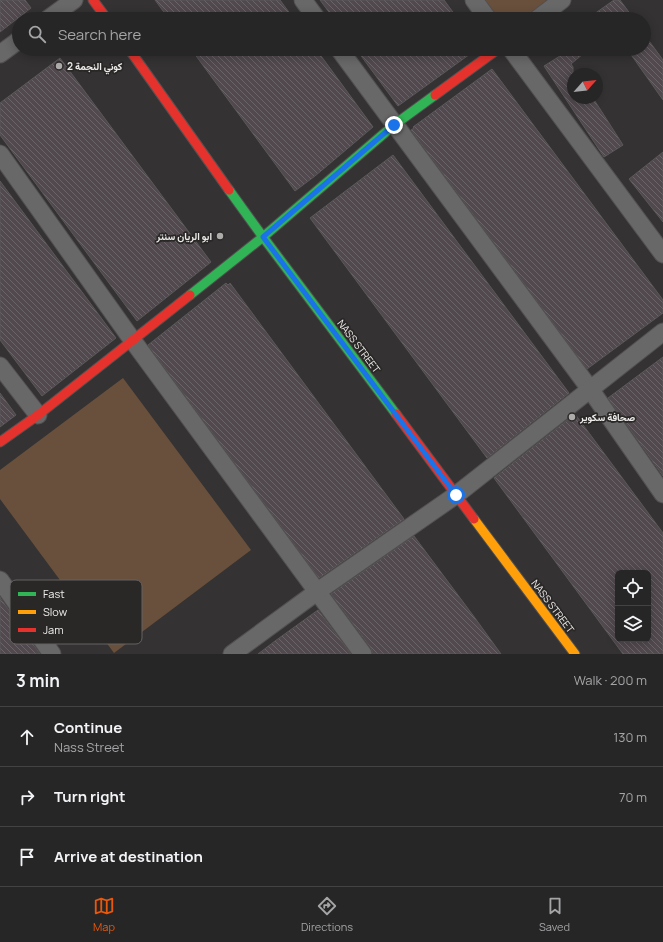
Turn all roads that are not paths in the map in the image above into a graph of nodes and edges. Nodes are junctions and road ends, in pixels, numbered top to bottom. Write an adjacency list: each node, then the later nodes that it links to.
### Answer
1 (74, 0): 6 (street)
2 (94, 0): 7 (street)
3 (303, 0): 8 (street)
4 (474, 0): 9 (street)
5 (562, 0): 10 (street)
6 (58, 12)
7 (102, 12)
8 (312, 12)
9 (483, 12)
10 (546, 12)
11 (12, 45): 12 (street)
12 (0, 54)
13 (133, 56): 19 (street, NASS STREET)
14 (344, 56): 17 (street)
15 (488, 56): 17 (street)
16 (515, 56): 20 (street)
17 (394, 125): 19 (street); 24 (street)
18 (0, 154): 22 (street)
19 (263, 237): 22 (street); 28 (street, NASS STREET)
20 (663, 254)
21 (663, 332): 24 (street)
22 (133, 341): 25 (street); 30 (street)
23 (0, 366): 25 (street)
24 (590, 389): 27 (street); 28 (street)
25 (38, 415): 26 (street)
26 (0, 442)
27 (663, 494)
28 (456, 495): 30 (street); 36 (street, NASS STREET)
29 (0, 580): 31 (street)
30 (318, 591): 34 (street); 35 (street)
31 (10, 594)
32 (45, 644): 33 (street)
33 (52, 654)
34 (232, 654)
35 (364, 654)
36 (575, 654)

